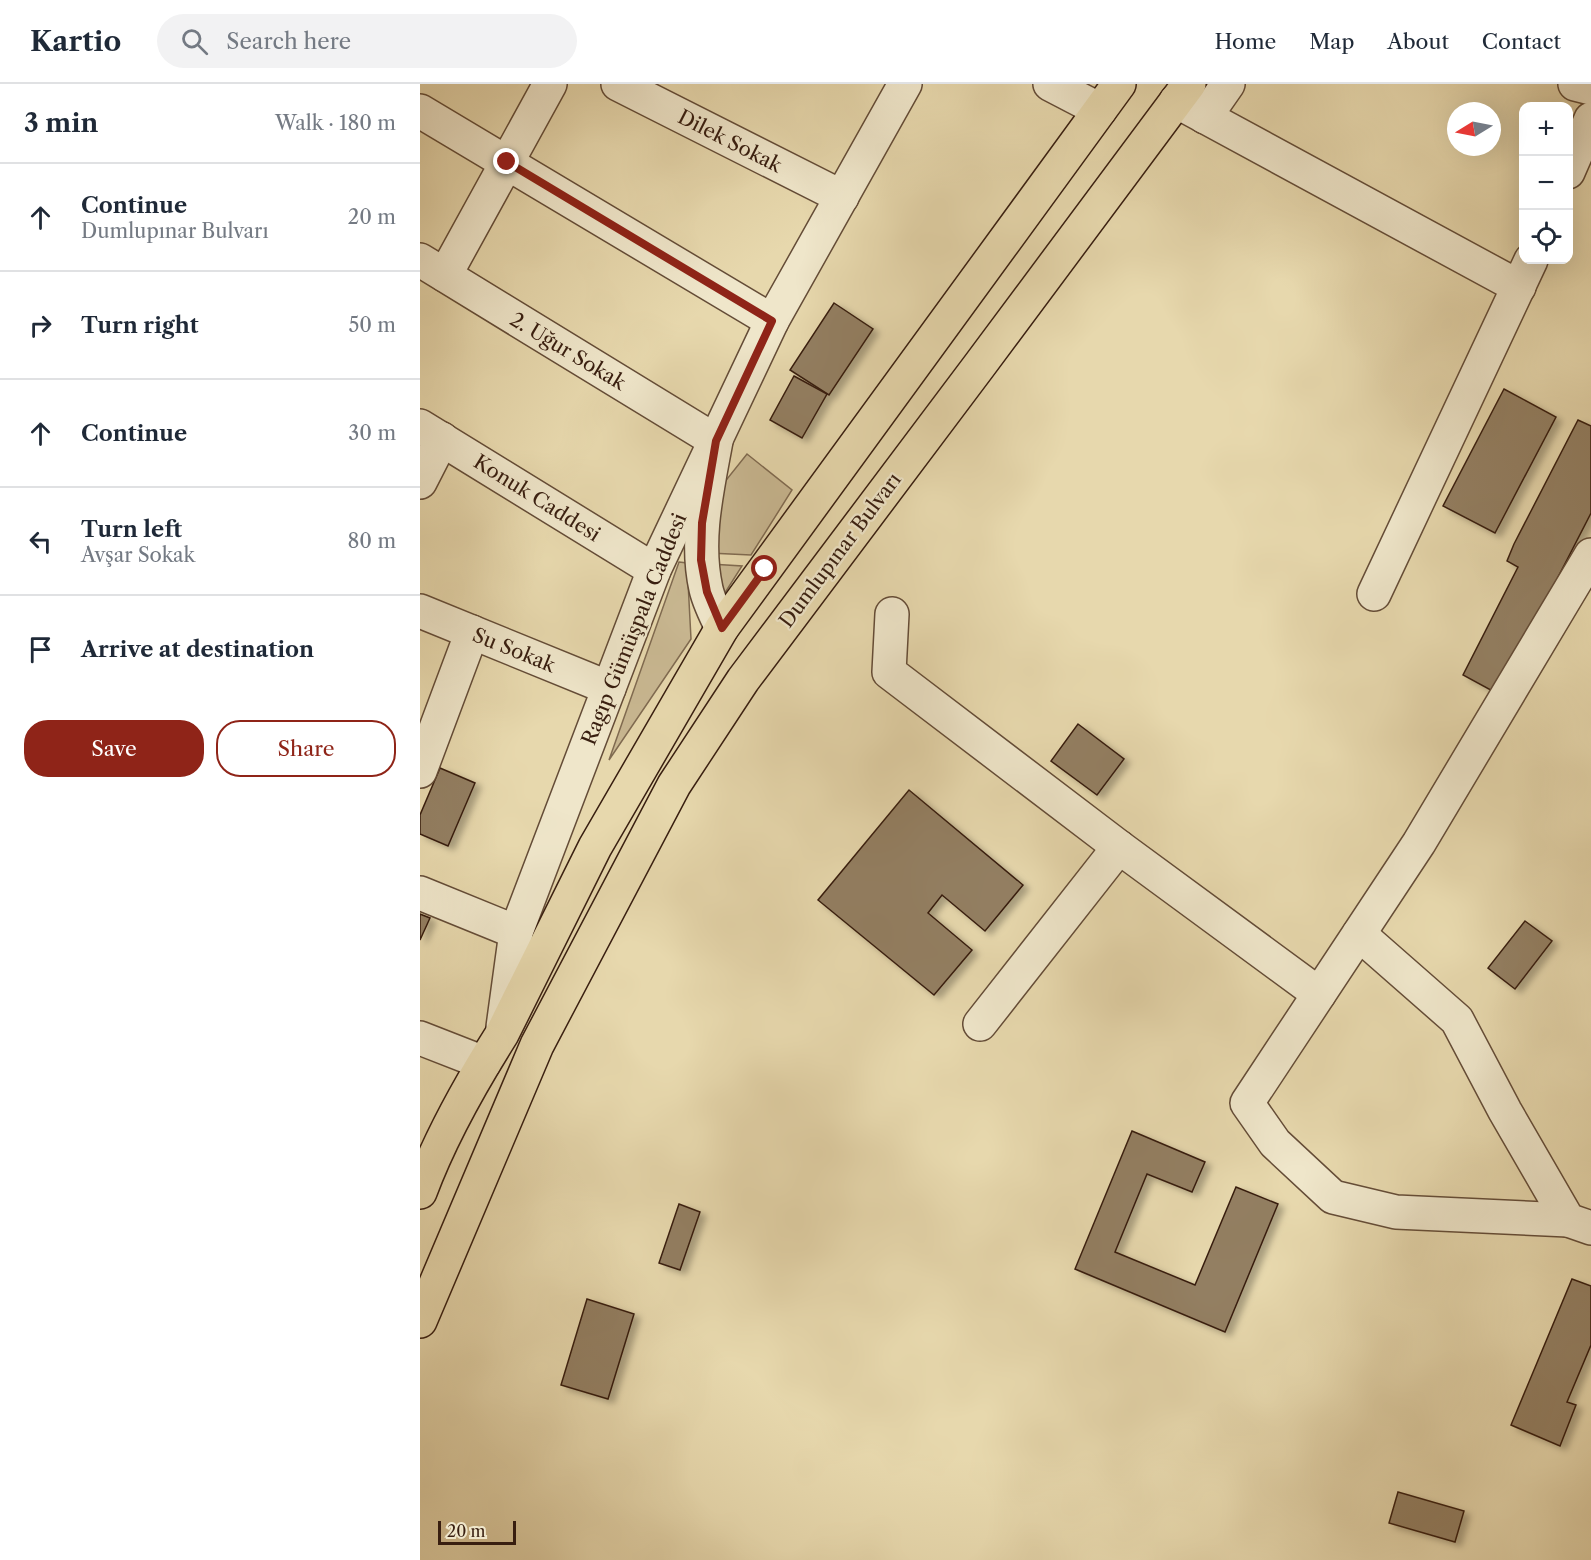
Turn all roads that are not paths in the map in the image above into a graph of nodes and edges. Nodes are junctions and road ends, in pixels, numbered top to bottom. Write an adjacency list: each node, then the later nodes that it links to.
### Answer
1 (550, 84): 14 (street)
2 (618, 84): 16 (street, Dilek Sokak)
3 (905, 84): 16 (street, Ragıp Gümüşpala Caddesi)
4 (1050, 84): 10 (street)
5 (1119, 84): 10 (main road)
6 (1228, 84): 12 (street)
7 (1575, 84): 8 (street)
8 (1591, 88)
9 (1182, 93): 12 (street); 43 (main road, Dumlupınar Bulvarı)
10 (1100, 110): 28 (main road)
11 (420, 111): 14 (street)
12 (1205, 117): 18 (street)
13 (1591, 119): 15 (street)
14 (507, 162): 17 (street); 19 (street)
15 (1573, 162)
16 (842, 197): 19 (street, Ragıp Gümüşpala Caddesi)
17 (432, 268): 21 (street, 2. Uğur Sokak)
18 (1525, 273): 25 (street)
19 (772, 321): 21 (street, Ragıp Gümüşpala Caddesi)
20 (431, 433): 22 (street); 24 (street, Konuk Caddesi)
21 (716, 441): 24 (street, Ragıp Gümüşpala Caddesi); 28 (street)
22 (420, 482)
23 (1591, 555): 35 (street)
24 (654, 570): 30 (street, Ragıp Gümüşpala Caddesi)
25 (1374, 594)
26 (420, 611): 29 (street, Su Sokak)
27 (892, 614): 32 (street)
28 (722, 628): 38 (main road)
29 (472, 632): 30 (street, Su Sokak); 31 (street)
30 (609, 688): 34 (street, Ragıp Gümüşpala Caddesi)
31 (420, 771)
32 (1119, 847): 36 (street); 37 (street)
33 (420, 893): 34 (street)
34 (516, 932): 38 (street, Ragıp Gümüşpala Caddesi)
35 (1359, 934): 36 (street); 42 (street)
36 (1319, 994): 42 (street)
37 (980, 1024)
38 (502, 1034): 40 (main road)
39 (420, 1038): 40 (street)
40 (484, 1063): 41 (main road)
41 (423, 1173)
42 (1579, 1224)
43 (420, 1321)

